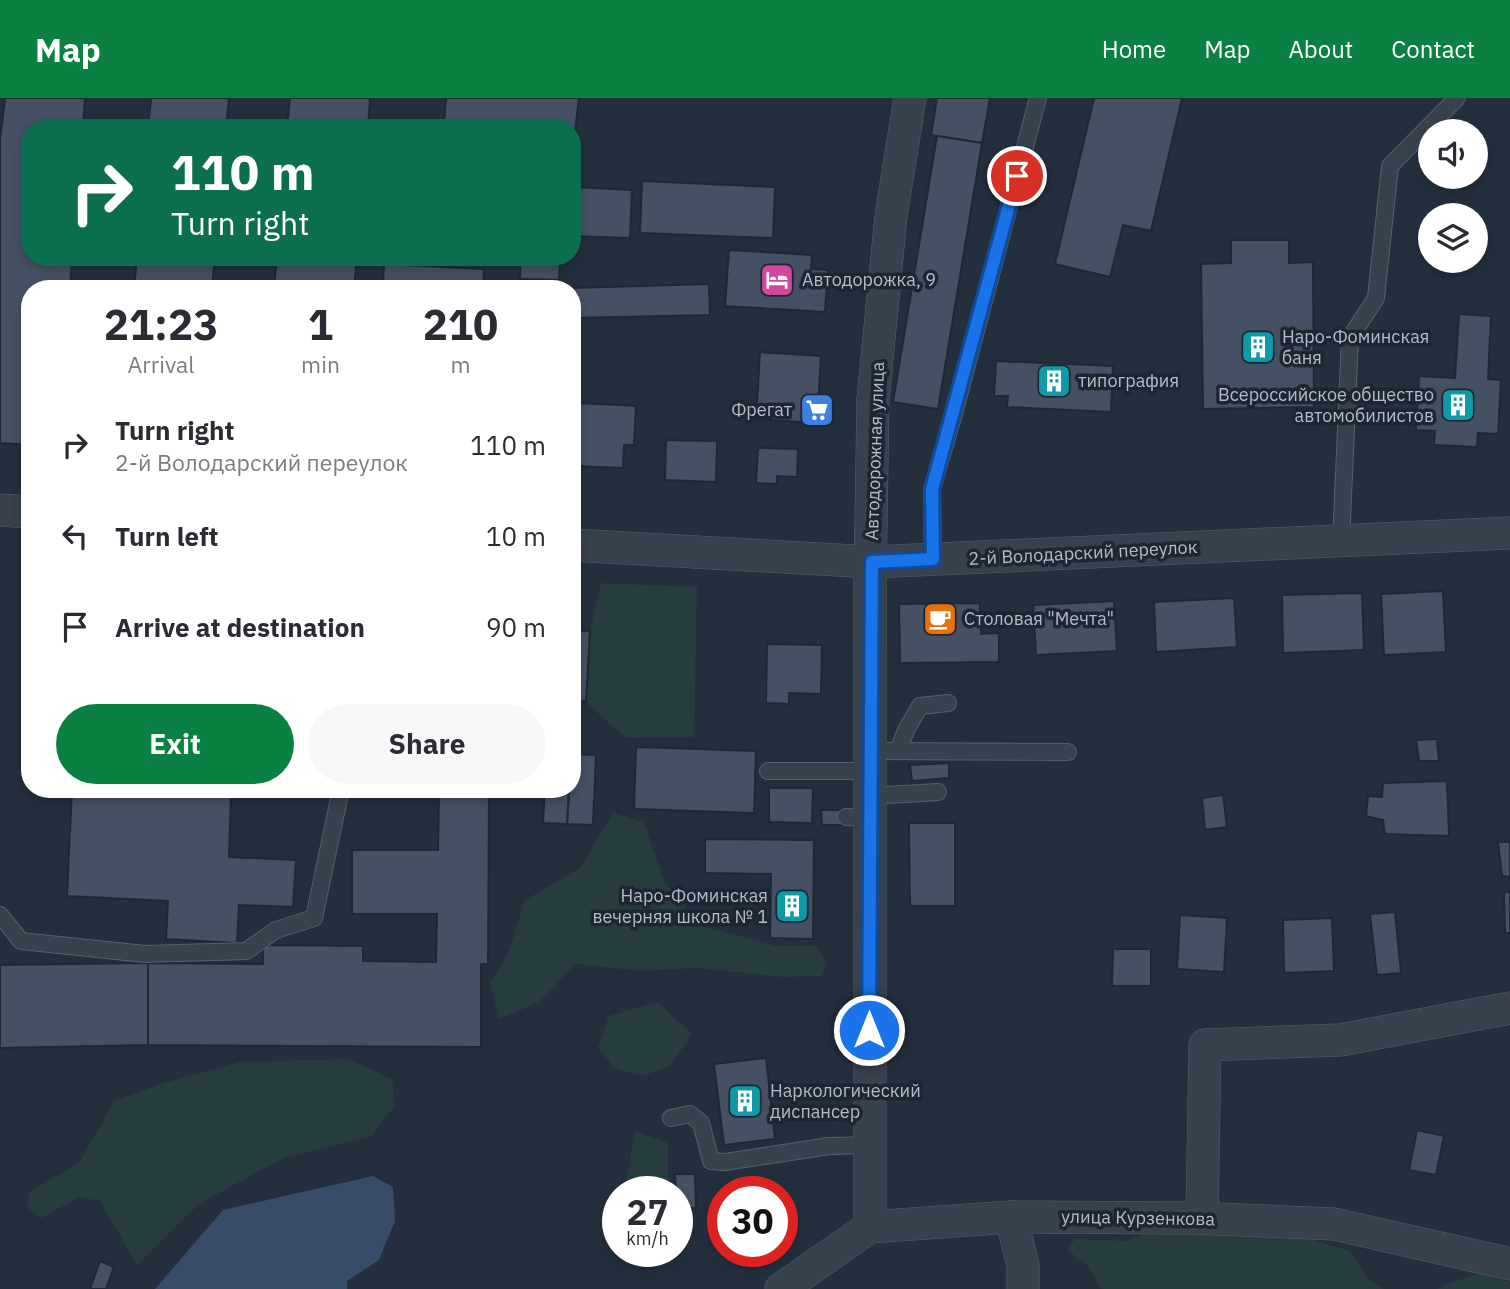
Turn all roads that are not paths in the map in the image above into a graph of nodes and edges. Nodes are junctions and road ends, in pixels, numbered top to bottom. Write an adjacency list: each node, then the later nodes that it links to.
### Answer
1 (910, 98): 10 (street, Автодорожная улица)
2 (1038, 98): 9 (lane)
3 (1457, 98): 7 (lane)
4 (0, 510): 5 (street)
5 (21, 511)
6 (1510, 533): 7 (street, 2-й Володарский переулок)
7 (1341, 542): 9 (street, 2-й Володарский переулок)
8 (581, 546): 10 (street, 2-й Володарский переулок)
9 (933, 559): 10 (street, 2-й Володарский переулок)
10 (872, 562): 14 (street, Автодорожная улица)
11 (948, 703): 14 (lane)
12 (1068, 752): 14 (lane)
13 (768, 771): 14 (lane)
14 (871, 784): 15 (lane); 20 (street, Автодорожная улица)
15 (938, 792)
16 (339, 798): 17 (lane)
17 (0, 915)
18 (1510, 1008): 22 (street)
19 (671, 1118): 20 (lane)
20 (877, 1145): 23 (street, Автодорожная улица)
21 (1011, 1217): 22 (street, улица Курзенкова); 23 (street, улица Курзенкова); 26 (street)
22 (1202, 1219): 24 (street, улица Курзенкова)
23 (870, 1227): 25 (street)
24 (1510, 1264)
25 (781, 1289)
26 (1023, 1289)

